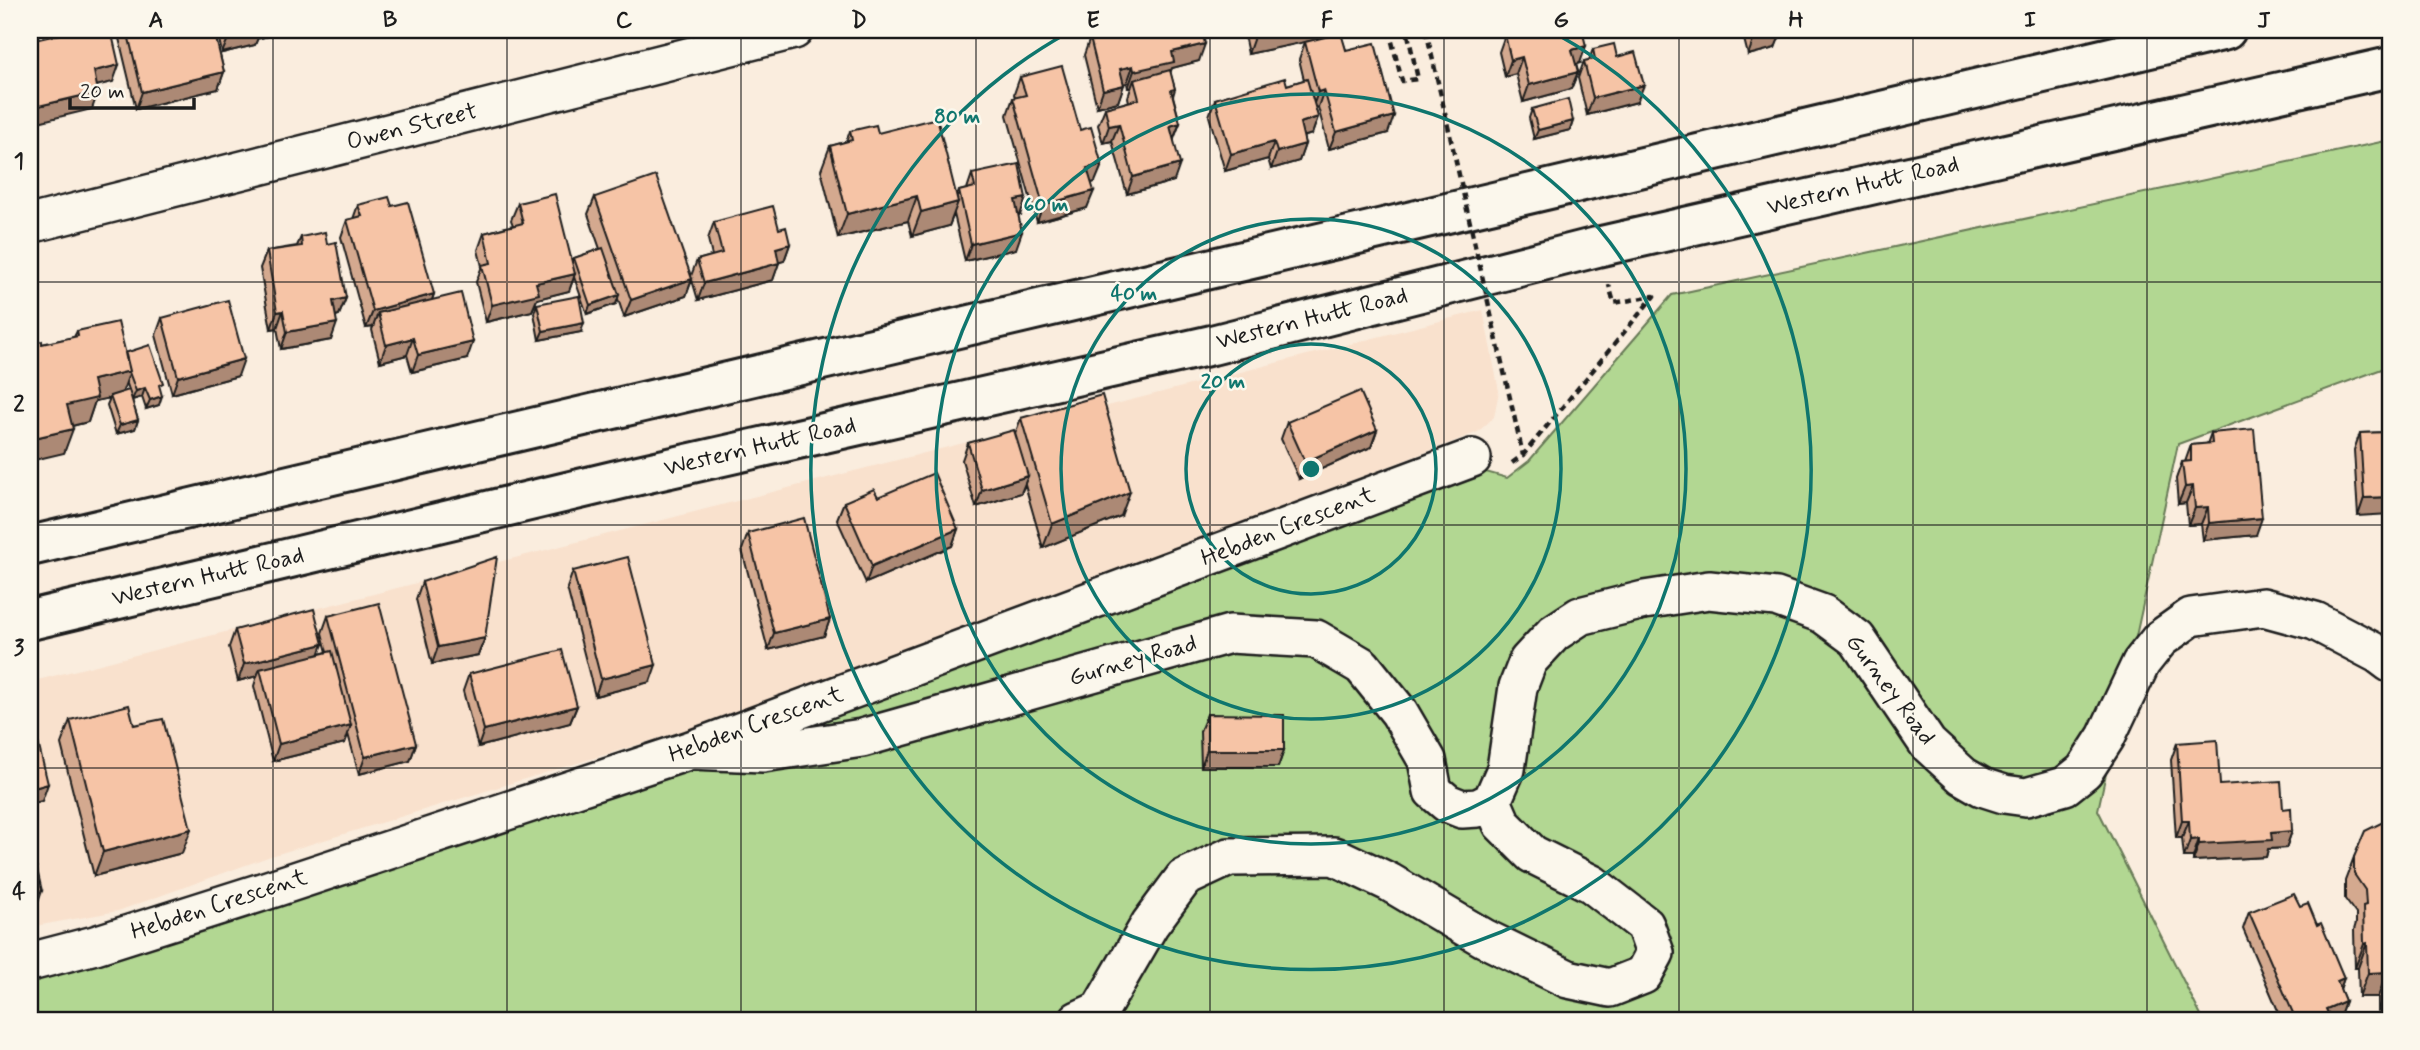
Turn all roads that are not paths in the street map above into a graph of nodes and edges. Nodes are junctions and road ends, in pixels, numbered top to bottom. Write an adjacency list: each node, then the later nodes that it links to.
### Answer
1 (794, 30): 3 (street, Owen Street)
2 (2226, 30): 7 (highway)
3 (756, 34): 5 (street, Owen Street)
4 (2390, 67): 8 (highway, Western Hutt Road)
5 (30, 224)
6 (1472, 458): 10 (street, Hebden Crescent)
7 (30, 546)
8 (30, 620)
9 (2390, 663): 11 (street, Gurney Road)
10 (691, 750): 11 (street, Gurney Road); 12 (street, Hebden Crescent)
11 (1492, 801): 13 (street)
12 (30, 962)
13 (1078, 1020)

